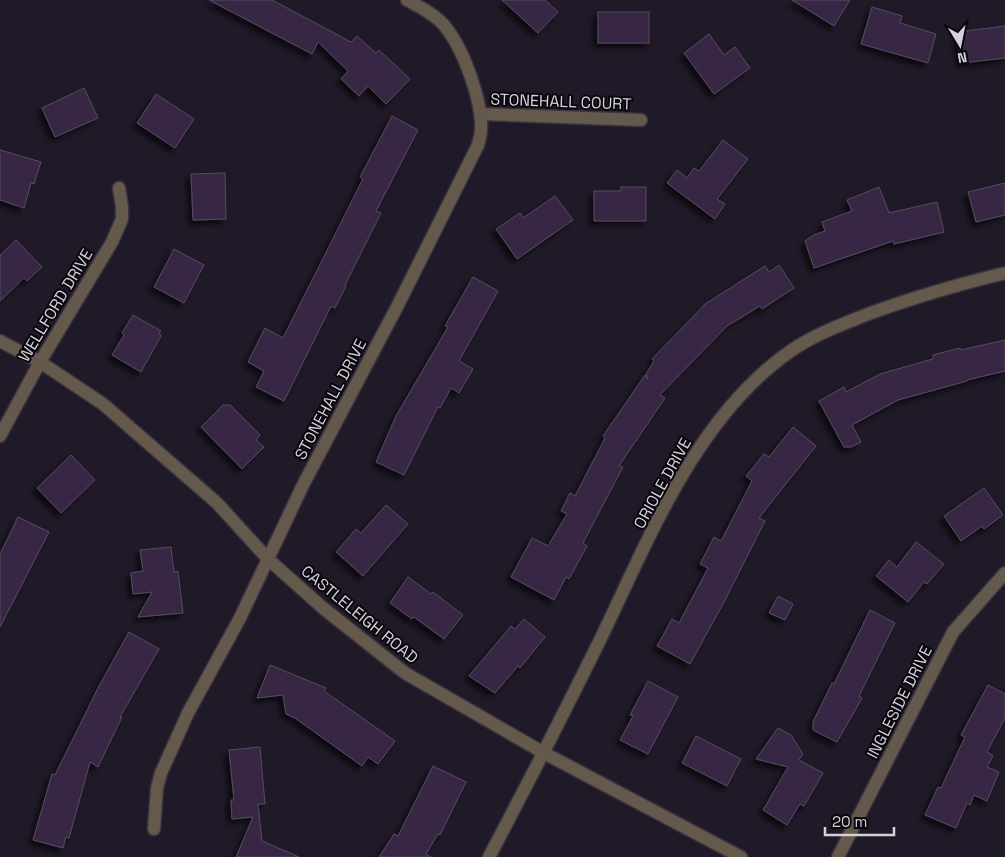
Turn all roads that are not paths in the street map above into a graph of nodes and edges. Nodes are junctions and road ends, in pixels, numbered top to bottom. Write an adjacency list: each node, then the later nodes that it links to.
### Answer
1 (407, 0): 2 (street, STONEHALL DRIVE)
2 (480, 114): 3 (street, STONEHALL COURT); 9 (street, STONEHALL DRIVE)
3 (641, 120)
4 (119, 188): 7 (street, WELLFORD DRIVE)
5 (1005, 273): 11 (street, ORIOLE DRIVE)
6 (0, 341): 7 (street, CASTLELEIGH ROAD)
7 (40, 362): 8 (street, WELLFORD DRIVE); 9 (street, CASTLELEIGH ROAD)
8 (0, 436)
9 (268, 559): 11 (street, CASTLELEIGH ROAD); 12 (street, STONEHALL DRIVE)
10 (1005, 573): 15 (street, INGLESIDE DRIVE)
11 (544, 753): 13 (street, ORIOLE DRIVE); 14 (street, CASTLELEIGH ROAD)
12 (154, 829)
13 (489, 857)
14 (740, 857)
15 (838, 857)

